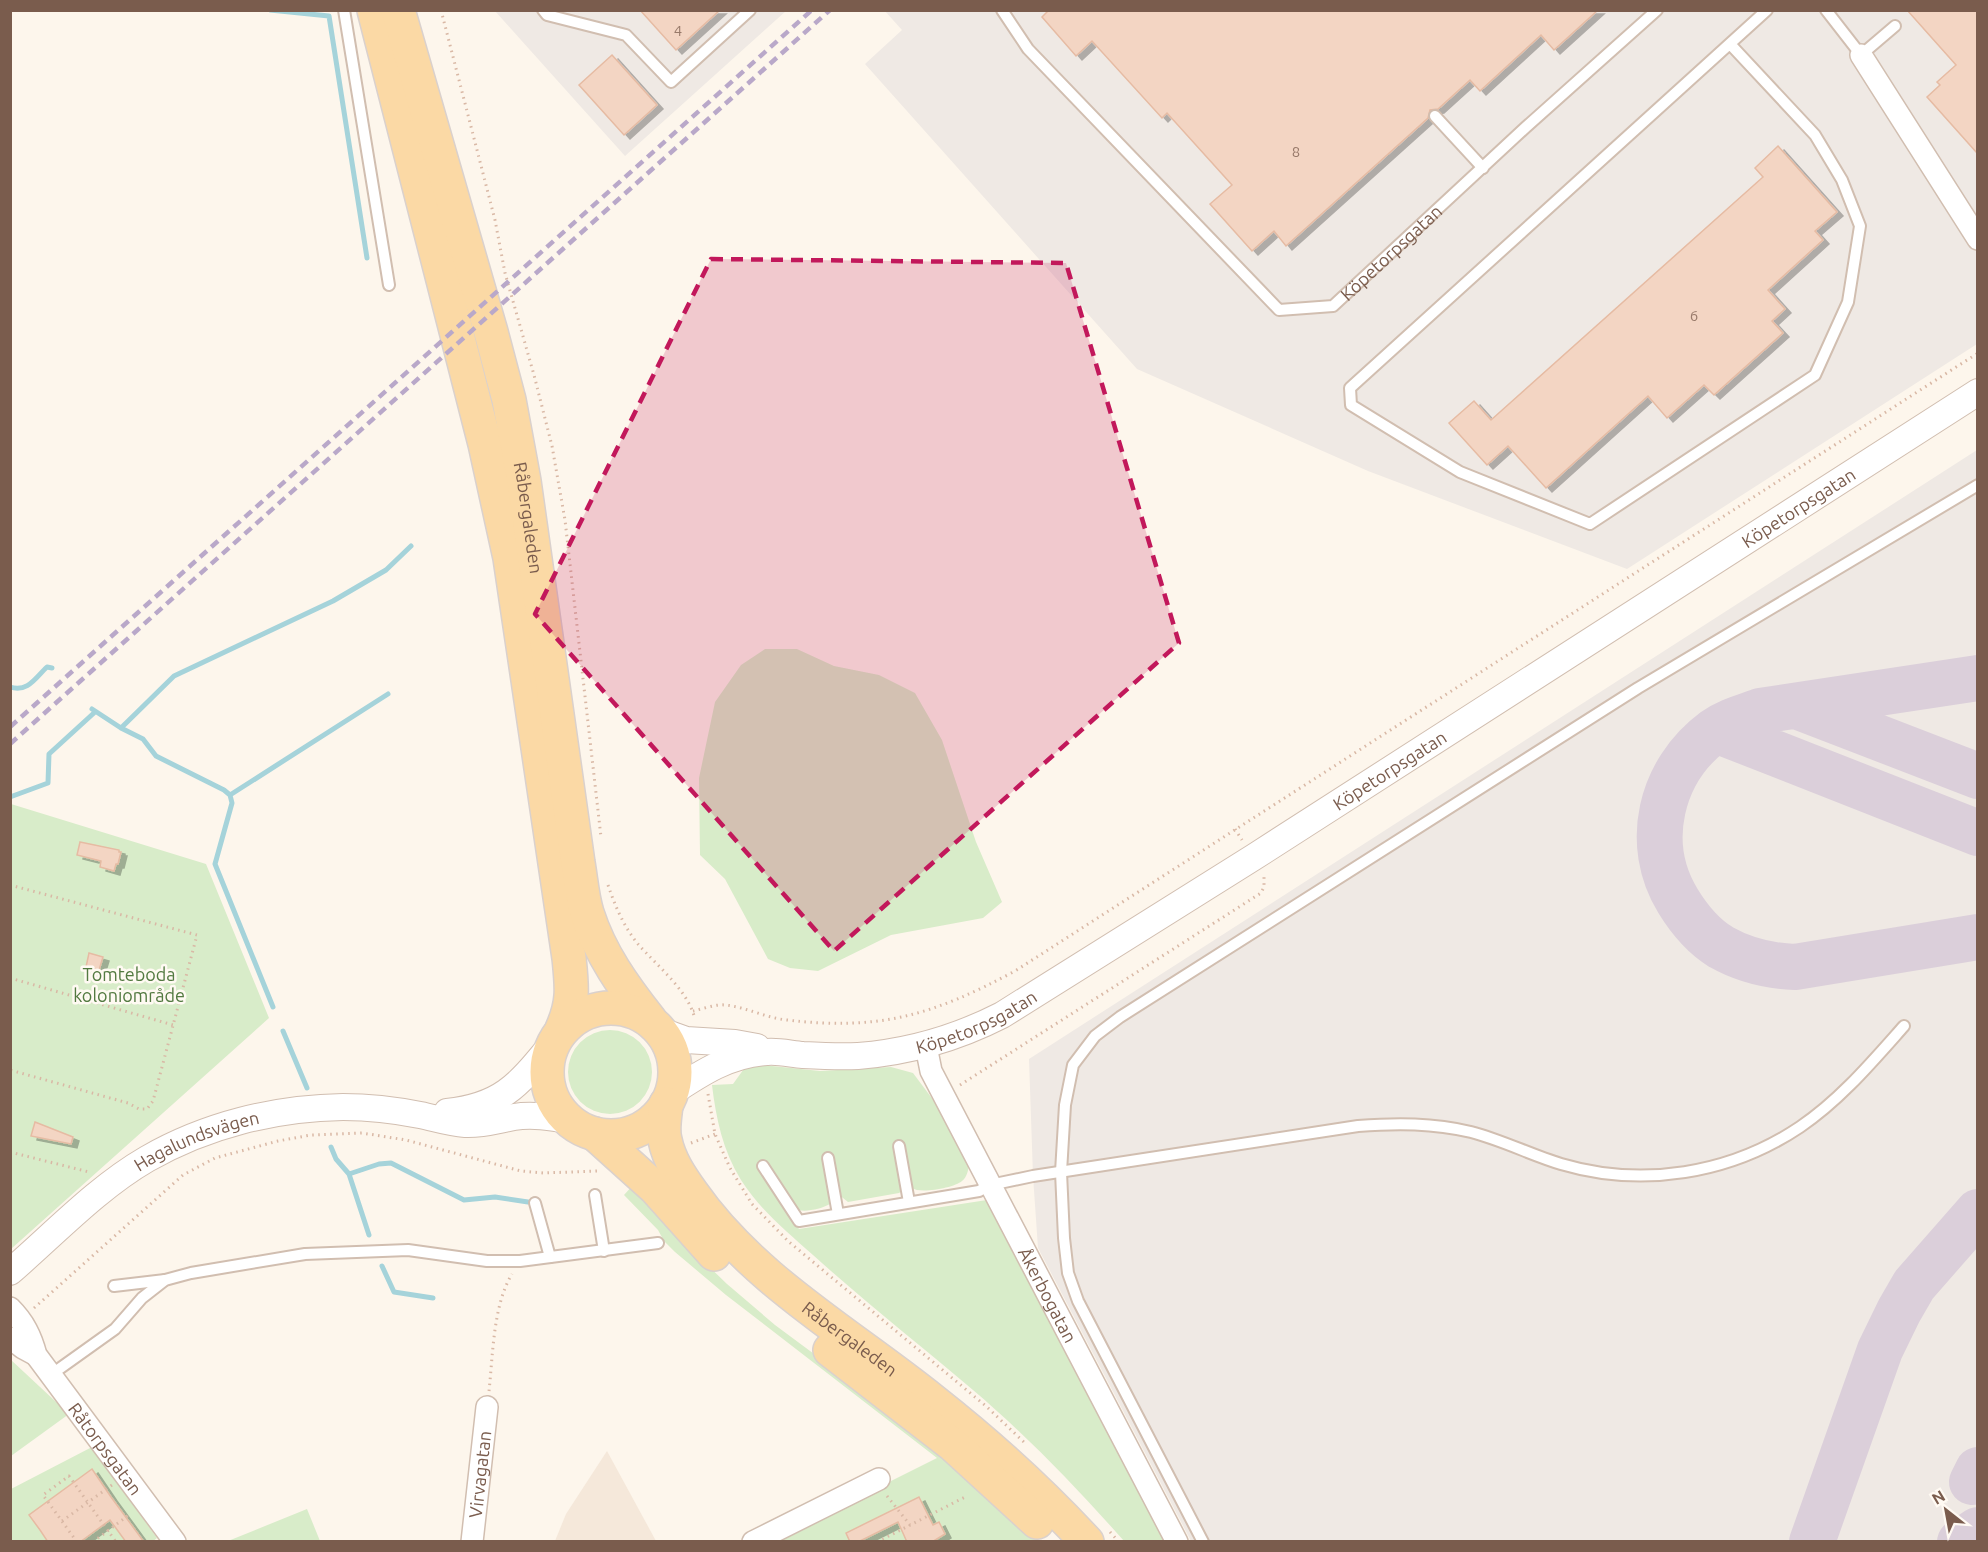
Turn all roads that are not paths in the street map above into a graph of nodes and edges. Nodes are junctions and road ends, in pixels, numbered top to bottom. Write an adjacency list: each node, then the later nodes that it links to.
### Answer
1 (344, 10): 16 (lane)
2 (374, 10): 21 (main road, Råbergaleden)
3 (398, 10): 19 (main road, Råbergaleden)
4 (543, 10): 5 (lane)
5 (750, 10)
6 (1002, 10): 14 (lane, Köpetorpsgatan)
7 (1657, 10): 14 (lane, Köpetorpsgatan)
8 (1767, 10): 11 (lane)
9 (1826, 10): 12 (lane)
10 (1895, 26): 12 (lane)
11 (1730, 44): 11 (lane)
12 (1861, 55): 15 (street)
13 (1435, 116): 14 (lane)
14 (1482, 168)
15 (1977, 239)
16 (388, 285)
17 (1977, 392): 22 (street, Köpetorpsgatan)
18 (1977, 485): 30 (lane)
19 (655, 1025): 21 (main road); 23 (street, Köpetorpsgatan); 24 (main road)
20 (1904, 1026): 30 (lane)
21 (557, 1036): 25 (street, Hagalundsvägen); 26 (main road)
22 (926, 1046): 23 (street, Köpetorpsgatan); 31 (street, Åkerbogatan)
23 (769, 1052): 24 (street, Köpetorpsgatan)
24 (669, 1098): 26 (main road); 48 (main road, Råbergaleden)
25 (422, 1115): 26 (street, Hagalundsvägen); 39 (street, Hagalundsvägen)
26 (582, 1127): 52 (main road, Råbergaleden)
27 (899, 1146): 33 (lane)
28 (828, 1158): 35 (lane)
29 (763, 1166): 35 (lane)
30 (1060, 1172): 31 (lane); 54 (lane)
31 (990, 1185): 33 (lane); 53 (street, Åkerbogatan)
32 (595, 1195): 37 (lane)
33 (909, 1202): 35 (lane)
34 (535, 1203): 38 (lane)
35 (838, 1214)
36 (658, 1243): 37 (lane)
37 (604, 1251): 38 (lane)
38 (550, 1257): 40 (lane)
39 (10, 1272)
40 (165, 1280): 41 (lane); 45 (lane)
41 (114, 1286)
42 (16, 1314): 44 (street, Råtorpsgatan)
43 (10, 1338): 44 (street, Råtorpsgatan)
44 (36, 1355): 45 (street, Råtorpsgatan)
45 (52, 1374): 49 (street, Råtorpsgatan)
46 (487, 1407): 50 (street, Virvagatan)
47 (877, 1480): 51 (street)
48 (1098, 1536)
49 (175, 1542)
50 (472, 1542)
51 (753, 1542)
52 (1056, 1542)
53 (1176, 1542)
54 (1203, 1542)

